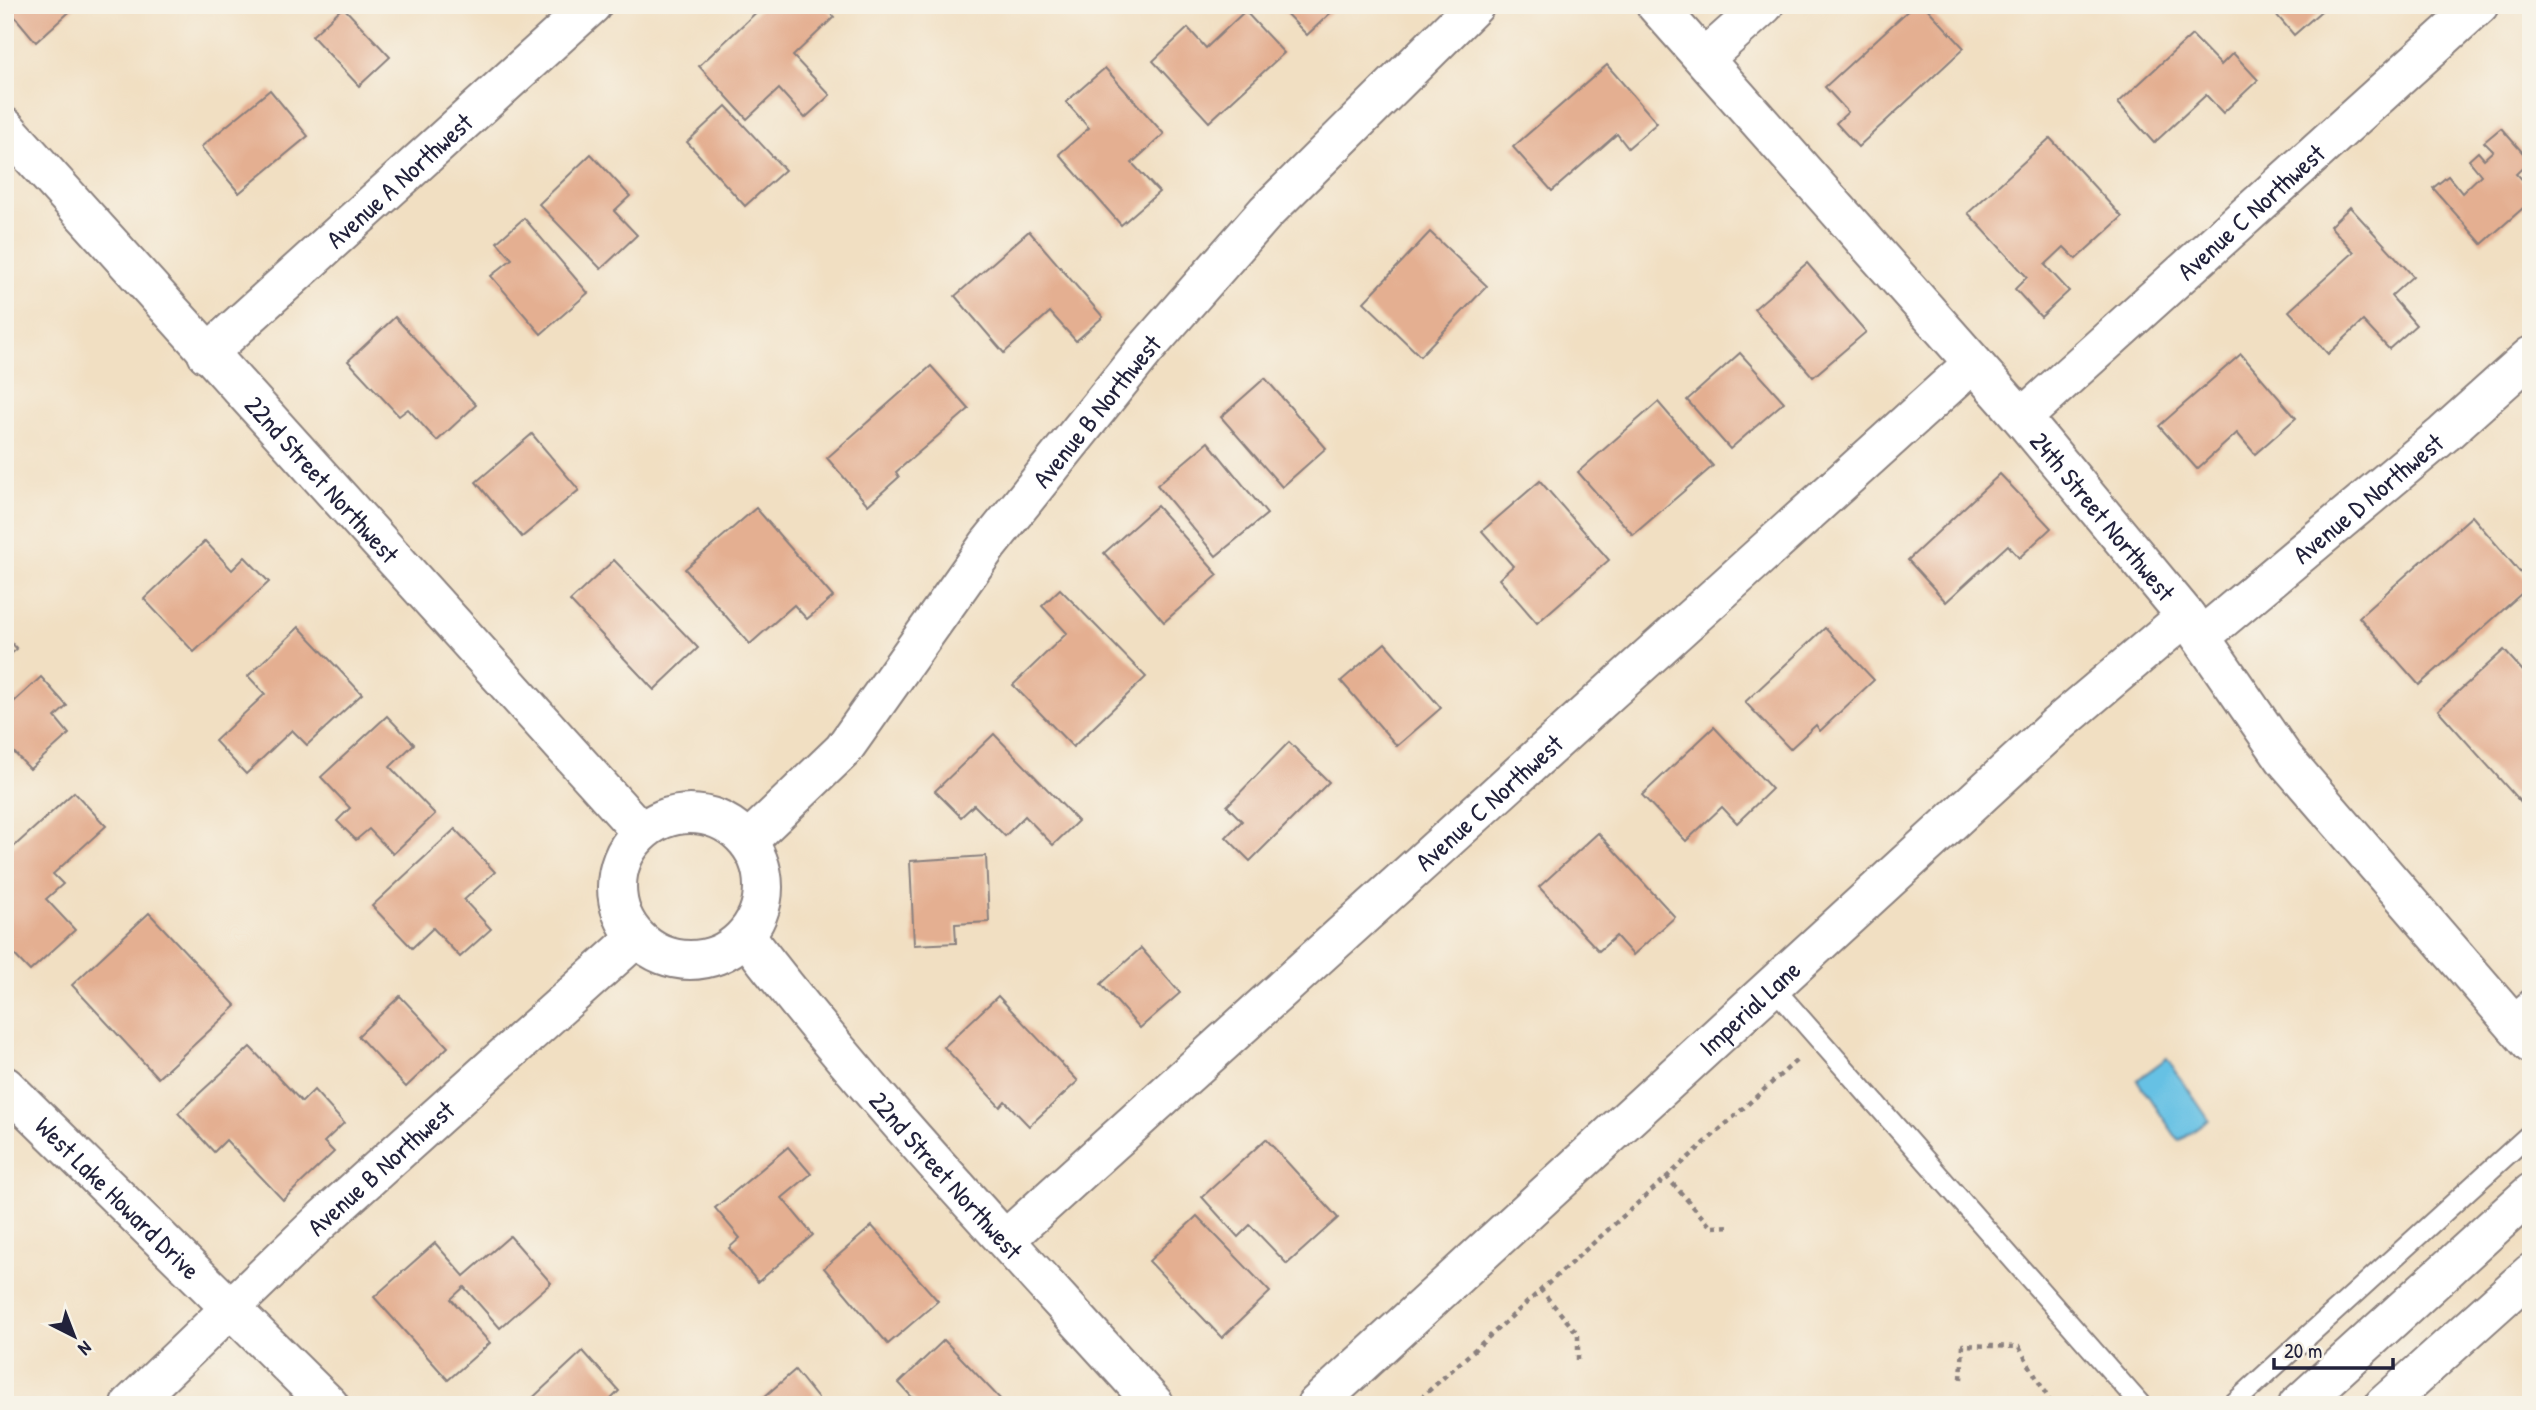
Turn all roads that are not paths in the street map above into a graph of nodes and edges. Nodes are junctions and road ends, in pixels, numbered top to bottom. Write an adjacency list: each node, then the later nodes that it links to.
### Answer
1 (592, 5): 8 (street, Avenue A Northwest)
2 (1475, 5): 14 (street, Avenue B Northwest)
3 (1656, 5): 6 (street, 24th Street Northwest)
4 (1764, 5): 6 (street)
5 (2479, 5): 11 (street, Avenue C Northwest)
6 (1705, 58): 10 (street, 24th Street Northwest)
7 (5, 127): 8 (street, 22nd Street Northwest)
8 (207, 354): 13 (street, 22nd Street Northwest)
9 (2531, 356): 12 (street, Avenue D Northwest)
10 (1972, 365): 11 (street, 24th Street Northwest); 22 (street, Avenue C Northwest)
11 (2021, 418): 12 (street, 24th Street Northwest)
12 (2194, 627): 17 (street, Imperial Lane); 18 (street, 24th Street Northwest)
13 (641, 832): 14 (street); 16 (street)
14 (748, 841): 15 (street)
15 (746, 936): 16 (street); 22 (street, 22nd Street Northwest)
16 (636, 938): 24 (street, Avenue B Northwest)
17 (1773, 987): 28 (street, Imperial Lane); 29 (lane)
18 (2523, 1020)
19 (5, 1086): 24 (street, West Lake Howard Drive)
20 (2531, 1133): 30 (lane)
21 (2531, 1193): 31 (street)
22 (1006, 1239): 27 (street, 22nd Street Northwest)
23 (2531, 1273): 32 (street)
24 (230, 1309): 25 (street, Avenue B Northwest); 26 (street, West Lake Howard Drive)
25 (130, 1405)
26 (329, 1405)
27 (1155, 1405)
28 (1316, 1405)
29 (2141, 1405)
30 (2232, 1405)
31 (2298, 1405)
32 (2384, 1405)

